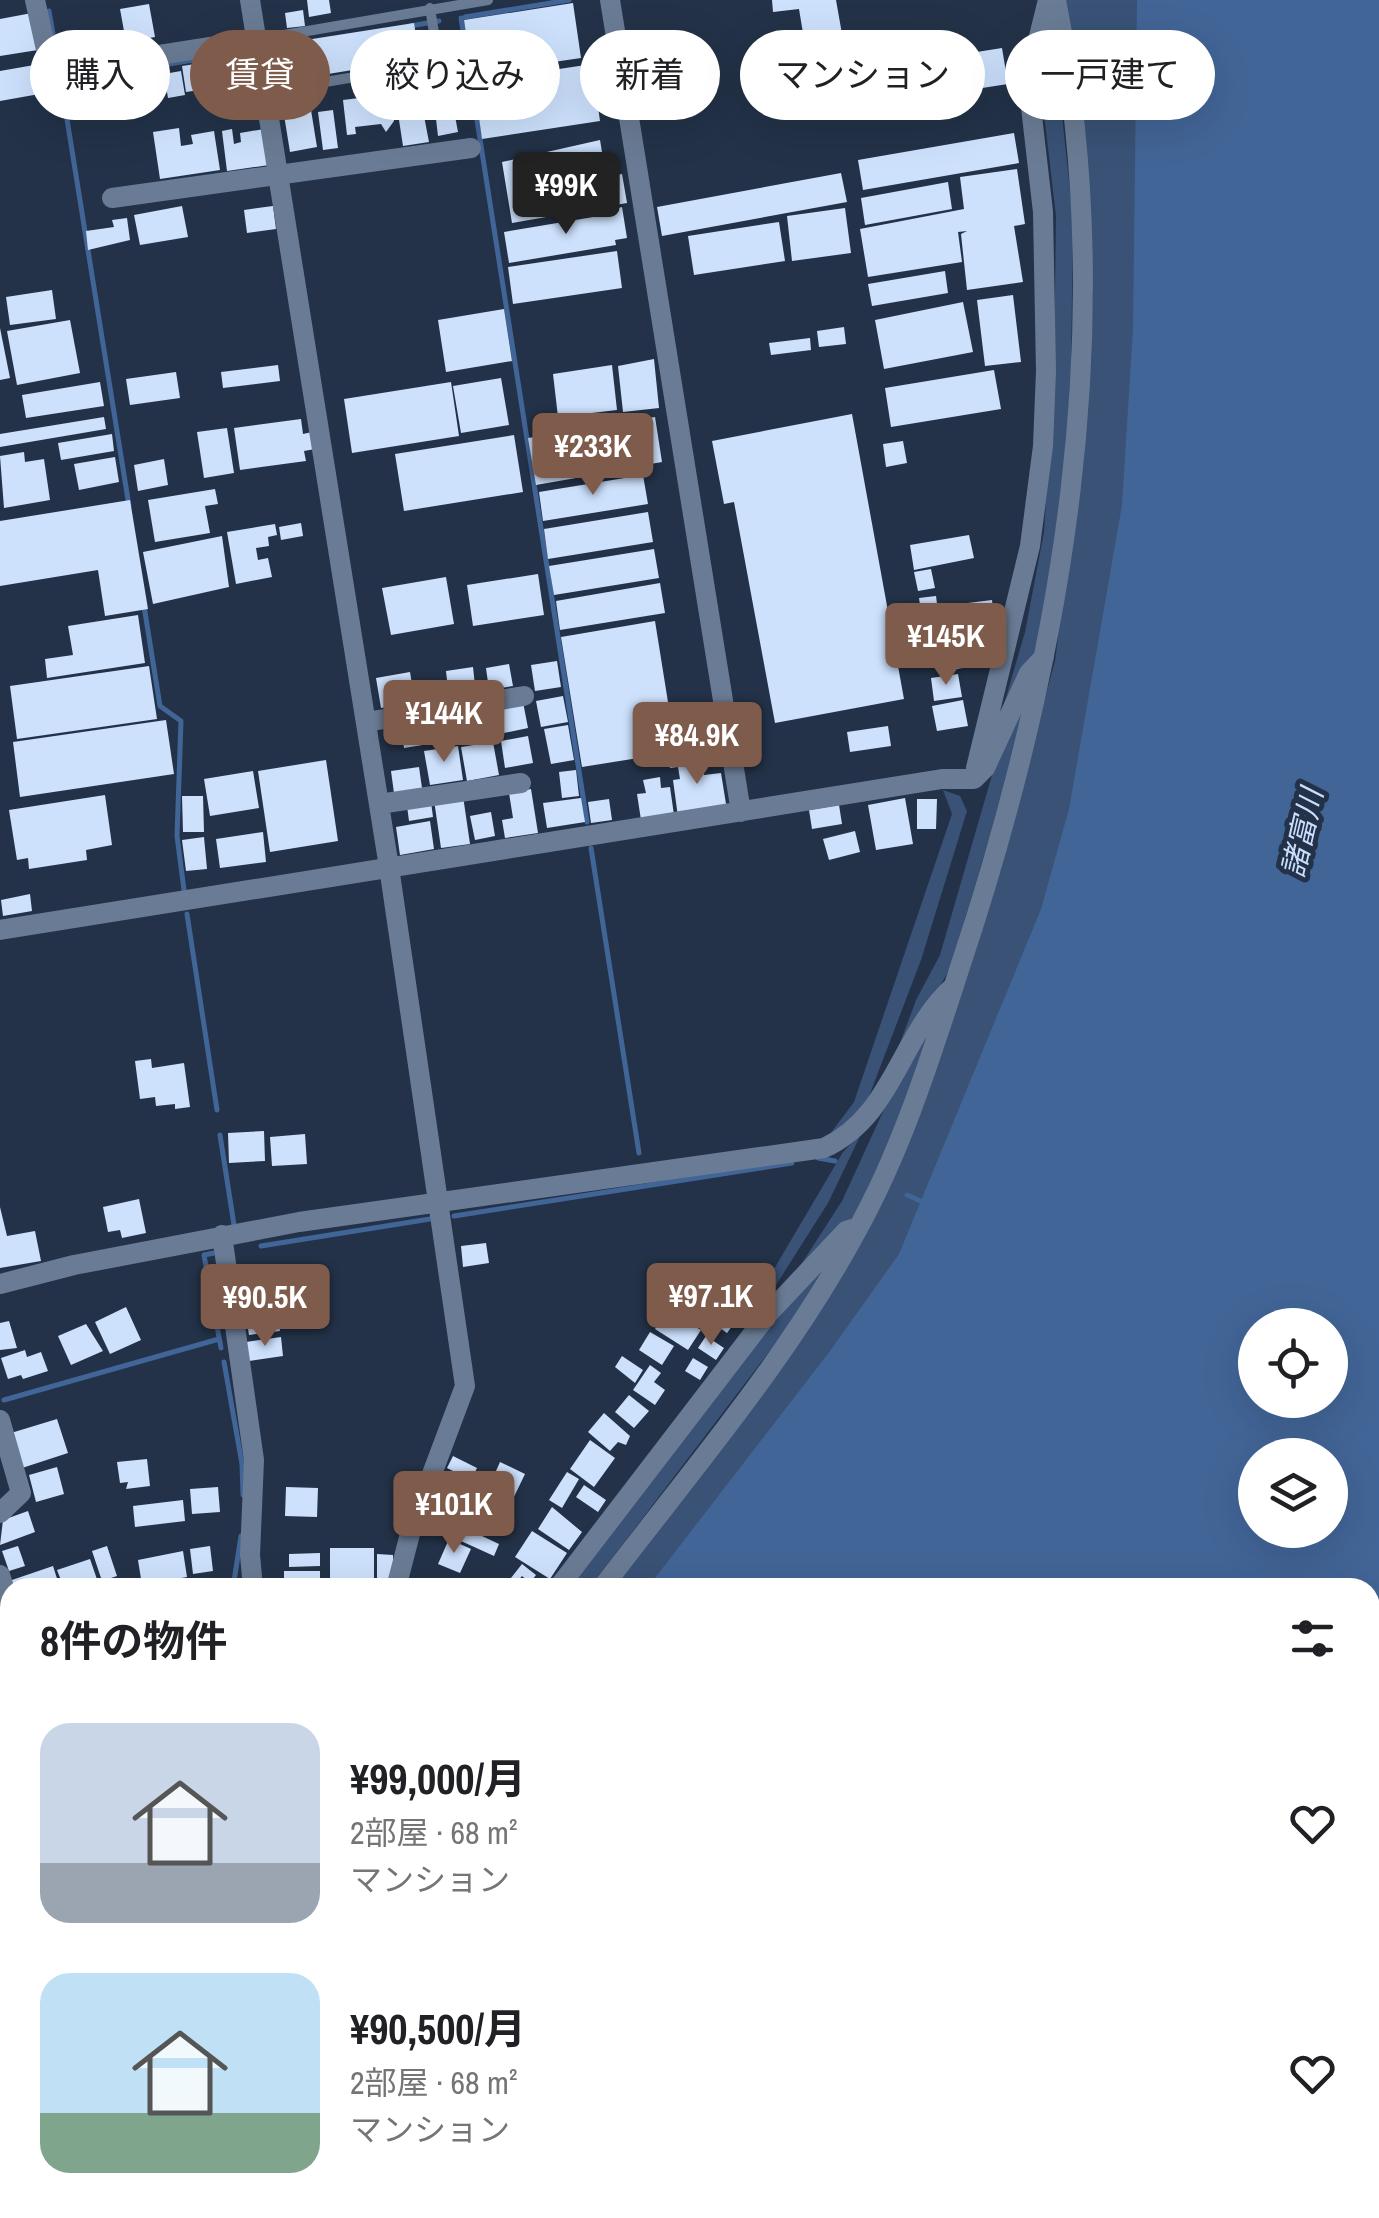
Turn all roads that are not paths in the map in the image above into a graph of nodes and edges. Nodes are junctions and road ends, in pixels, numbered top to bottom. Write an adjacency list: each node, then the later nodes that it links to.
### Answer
1 (35, 0): 10 (street)
2 (250, 0): 8 (street)
3 (488, 0): 7 (lane)
4 (610, 0): 22 (street)
5 (1048, 0): 19 (street)
6 (1056, 0): 16 (street)
7 (430, 8): 9 (lane); 11 (lane)
8 (254, 30)
9 (310, 30)
10 (190, 50)
11 (330, 81)
12 (269, 120): 14 (street)
13 (471, 148): 14 (street)
14 (278, 174): 15 (street); 18 (street)
15 (112, 198)
16 (1046, 654): 19 (street); 25 (street)
17 (524, 696): 18 (street)
18 (366, 722): 21 (street)
19 (974, 779): 22 (street)
20 (521, 782): 21 (street)
21 (379, 804): 23 (street)
22 (741, 812): 23 (street)
23 (389, 867): 24 (street); 26 (street)
24 (0, 930)
25 (954, 986): 26 (street); 27 (street)
26 (439, 1204): 28 (street); 33 (street)
27 (859, 1228): 34 (street); 35 (street)
28 (222, 1236): 29 (street); 32 (street)
29 (0, 1284)
30 (0, 1420): 31 (street)
31 (0, 1513)
32 (253, 1578)
33 (399, 1578)
34 (566, 1578)
35 (610, 1578)

